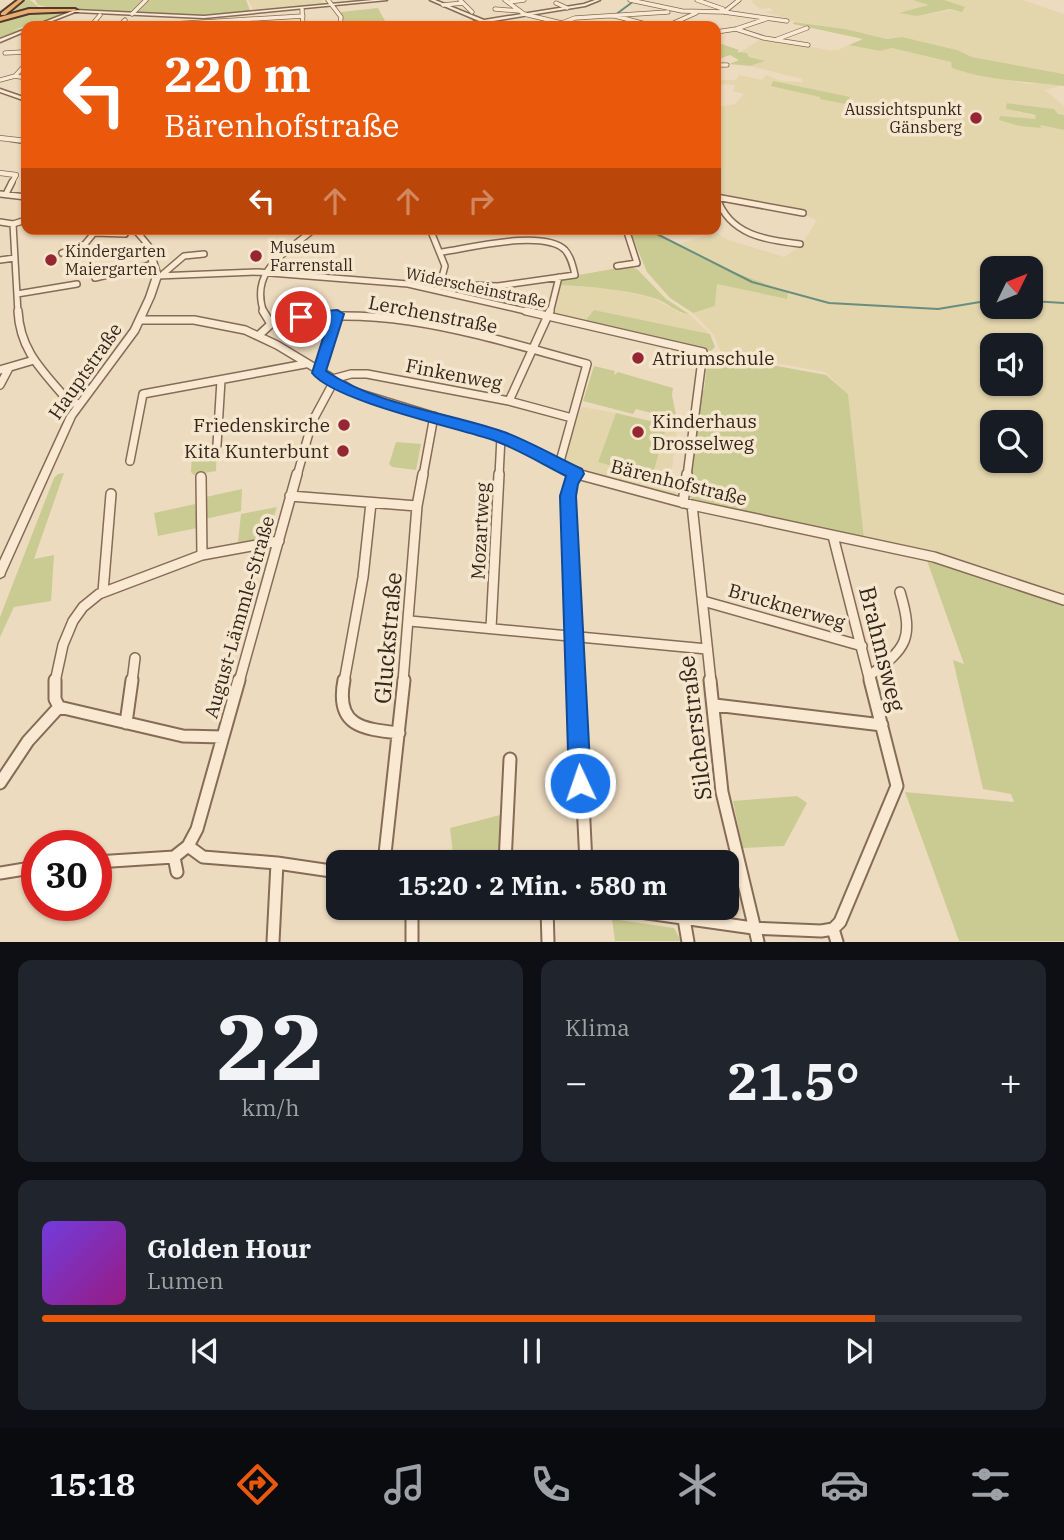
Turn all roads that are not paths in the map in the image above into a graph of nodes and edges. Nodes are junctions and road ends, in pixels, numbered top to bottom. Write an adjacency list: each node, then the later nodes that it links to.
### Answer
1 (14, 0): 34 (highway)
2 (20, 0): 34 (highway)
3 (146, 0): 30 (street)
4 (328, 0): 18 (street)
5 (385, 0): 18 (street)
6 (432, 0): 17 (street)
7 (524, 0): 13 (street)
8 (571, 0): 19 (street)
9 (598, 0): 19 (street)
10 (697, 0): 26 (street)
11 (739, 0): 26 (street)
12 (461, 1): 17 (street); 27 (street)
13 (507, 1): 29 (street)
14 (637, 1): 25 (street)
15 (556, 3): 20 (street)
16 (34, 4): 24 (highway)
17 (443, 5): 49 (street)
18 (333, 6): 21 (street); 48 (street)
19 (576, 6): 20 (street)
20 (566, 8): 29 (street); 38 (street)
21 (302, 9): 35 (street); 37 (street)
22 (495, 9): 29 (street)
23 (54, 10): 24 (highway); 34 (highway); 36 (highway)
24 (75, 11): 30 (street); 36 (street)
25 (682, 11): 28 (street); 32 (street); 33 (street)
26 (725, 11): 28 (street); 41 (street)
27 (472, 12)
28 (699, 12): 33 (street)
29 (522, 13): 50 (street); 51 (street)
30 (132, 14): 37 (street)
31 (100, 15): 44 (street)
32 (616, 15): 38 (street); 40 (street); 53 (street)
33 (693, 15): 54 (street)
34 (0, 16)
35 (303, 16): 39 (street); 47 (street)
36 (60, 17): 43 (street)
37 (174, 17): 45 (street)
38 (581, 18): 52 (street)
39 (269, 19): 46 (street)
40 (602, 19)
41 (766, 19): 42 (street); 56 (street)
42 (787, 20)
43 (50, 21)
44 (96, 21)
45 (170, 21)
46 (257, 21)
47 (303, 21)
48 (341, 21)
49 (476, 21)
50 (488, 21)
51 (547, 21)
52 (572, 21)
53 (636, 21)
54 (679, 21)
55 (807, 27): 60 (street)
56 (736, 29): 57 (street); 60 (street)
57 (721, 31)
58 (21, 32): 59 (street)
59 (0, 40)
60 (775, 40): 61 (street)
61 (808, 45)
62 (721, 65): 63 (street)
63 (727, 65)
64 (21, 69): 65 (street)
65 (15, 76): 66 (street); 67 (street)
66 (21, 77)
67 (0, 80)
68 (0, 90): 69 (street)
69 (21, 98)
70 (21, 141): 71 (street)
71 (1, 142)
72 (0, 173): 73 (street)
73 (3, 194): 74 (street)
74 (21, 196)
75 (721, 198): 77 (street)
76 (721, 211): 86 (street)
77 (803, 212)
78 (0, 222): 80 (street)
79 (21, 222): 80 (street)
80 (13, 224): 90 (street)
81 (92, 235): 88 (street)
82 (140, 235): 92 (street)
83 (307, 235): 94 (street)
84 (433, 235): 87 (street)
85 (628, 235): 93 (street)
86 (800, 244)
87 (442, 252): 97 (street); 99 (street)
88 (62, 253)
89 (204, 254): 95 (street)
90 (15, 258): 91 (street); 100 (street)
91 (0, 260)
92 (154, 264): 95 (street); 96 (street)
93 (617, 266)
94 (264, 272): 95 (street, Widerscheinstraße); 99 (street, Widerscheinstraße); 104 (street)
95 (160, 275): 103 (street, Hauptstraße)
96 (95, 278)
97 (559, 278): 99 (street); 102 (street)
98 (77, 284): 100 (street)
99 (440, 287): 102 (street, Widerscheinstraße)
100 (17, 294): 108 (street)
101 (337, 314): 104 (street, Lerchenstraße); 106 (street, Lerchenstraße); 112 (street)
102 (549, 317): 106 (street); 107 (street, Widerscheinstraße)
103 (141, 320): 105 (street, Bärenhofstraße); 117 (street, Hauptstraße)
104 (271, 324): 105 (street)
105 (258, 335): 109 (street, Bärenhofstraße)
106 (532, 350): 116 (street); 119 (street, Lerchenstraße)
107 (703, 352): 129 (street, Silcherstraße)
108 (34, 360): 110 (street); 117 (street)
109 (305, 364): 112 (street, Bärenhofstraße); 113 (street)
110 (9, 368): 111 (street); 115 (street)
111 (0, 370)
112 (319, 373): 114 (street, Bärenhofstraße)
113 (221, 380): 121 (street); 122 (street)
114 (331, 381): 116 (street, Finkenweg); 118 (street, Bärenhofstraße); 127 (street, August-Lämmle-Straße)
115 (0, 385)
116 (509, 401): 119 (street, Finkenweg)
117 (79, 404): 134 (street, Hauptstraße)
118 (434, 416): 120 (street, Bärenhofstraße); 130 (street, Gluckstraße)
119 (572, 418): 123 (street)
120 (501, 437): 123 (street, Bärenhofstraße); 140 (street, Mozartweg)
121 (216, 444)
122 (130, 461)
123 (559, 465): 124 (street, Bärenhofstraße)
124 (576, 474): 129 (street, Bärenhofstraße); 141 (street)
125 (201, 477): 133 (street)
126 (111, 494): 135 (street)
127 (290, 496): 128 (street); 132 (street, August-Lämmle-Straße)
128 (371, 503): 130 (street); 150 (street)
129 (687, 504): 131 (street, Bärenhofstraße); 138 (street, Silcherstraße)
130 (417, 506): 139 (street, Gluckstraße)
131 (833, 536): 137 (street, Bärenhofstraße); 142 (street, Brahmsweg)
132 (279, 541): 133 (street); 151 (street, August-Lämmle-Straße)
133 (202, 555): 135 (street)
134 (0, 573)
135 (103, 592): 147 (street)
136 (900, 592): 145 (street)
137 (1064, 600)
138 (703, 601): 142 (street, Brucknerweg); 143 (street, Silcherstraße)
139 (410, 621): 140 (street); 150 (street, Gluckstraße)
140 (491, 628): 141 (street)
141 (573, 637): 143 (street); 157 (street)
142 (862, 646): 145 (street, Brahmsweg)
143 (707, 649): 146 (street, Silcherstraße)
144 (135, 658): 148 (street)
145 (869, 676): 149 (street, Brahmsweg)
146 (715, 705): 149 (street); 169 (street, Silcherstraße)
147 (58, 707): 148 (street); 153 (street)
148 (126, 723): 151 (street)
149 (882, 724): 170 (street, Brahmsweg)
150 (399, 733): 155 (street, Gluckstraße)
151 (223, 737): 154 (street, August-Lämmle-Straße)
152 (510, 759): 156 (street)
153 (0, 783)
154 (188, 846): 158 (street, August-Lämmle-Straße); 160 (street)
155 (386, 850)
156 (506, 850)
157 (585, 850)
158 (174, 857): 159 (street); 163 (street)
159 (112, 861)
160 (277, 863): 162 (street); 171 (street)
161 (21, 870): 164 (street)
162 (326, 870)
163 (177, 872)
164 (0, 873)
165 (412, 920): 172 (street)
166 (547, 920): 173 (street)
167 (684, 920): 174 (street)
168 (692, 920): 169 (street)
169 (753, 928): 170 (street); 175 (street, Silcherstraße)
170 (834, 935)
171 (273, 942)
172 (412, 942)
173 (548, 942)
174 (688, 942)
175 (758, 942)

